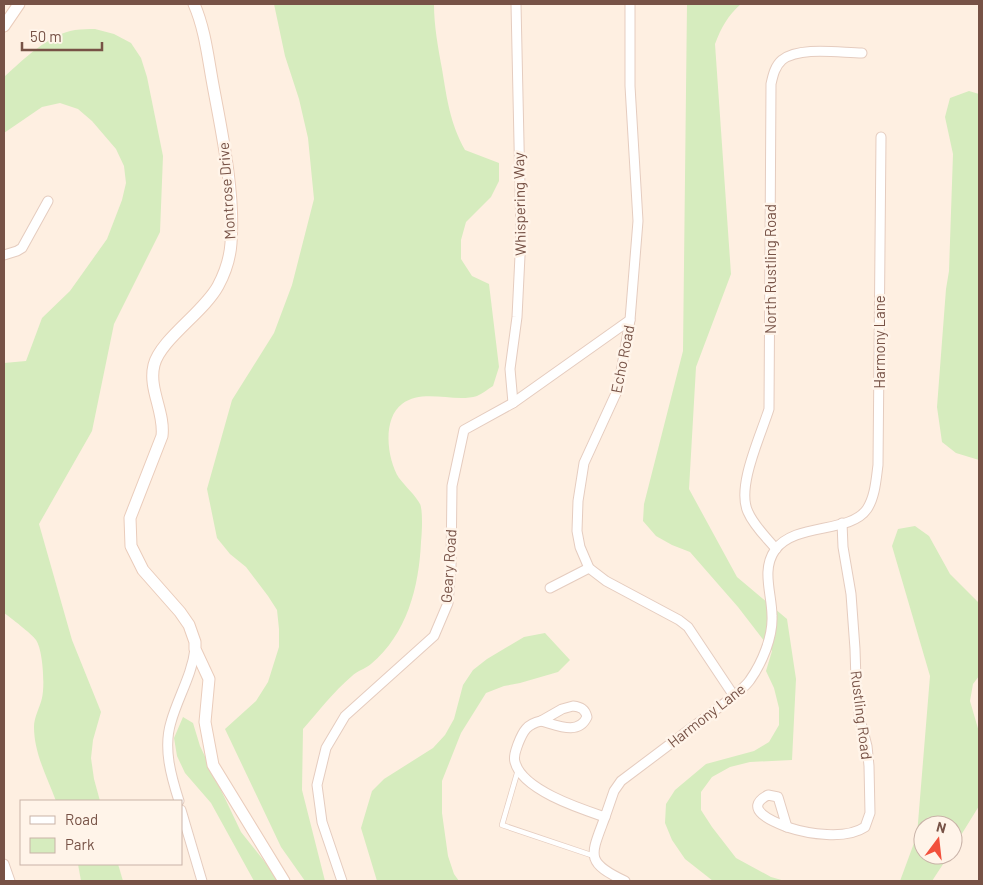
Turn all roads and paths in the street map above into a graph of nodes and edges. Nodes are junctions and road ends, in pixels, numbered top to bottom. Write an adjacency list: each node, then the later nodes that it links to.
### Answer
1 (19, 4): 5 (street)
2 (194, 4): 16 (street, Montrose Drive)
3 (516, 4): 11 (street, Whispering Way)
4 (630, 4): 10 (street, Echo Road)
5 (4, 26)
6 (862, 53): 13 (street, North Rustling Road)
7 (881, 137): 12 (street, Harmony Lane)
8 (48, 201): 9 (street)
9 (4, 255)
10 (630, 320): 11 (street, Geary Road); 14 (street, Echo Road)
11 (513, 403): 29 (street, Geary Road)
12 (842, 523): 13 (street, Harmony Lane); 23 (street, Rustling Road)
13 (776, 549): 17 (street, Harmony Lane)
14 (589, 568): 15 (street); 17 (street)
15 (550, 588)
16 (196, 649): 20 (street, Montrose Drive); 28 (street)
17 (734, 696): 22 (street, Harmony Lane)
18 (540, 720): 19 (street)
19 (518, 770): 22 (street); 24 (lane)
20 (179, 800)
21 (182, 813): 27 (street)
22 (605, 817): 24 (street, Harmony Lane)
23 (787, 827)
24 (594, 856): 30 (street)
25 (4, 864): 26 (street)
26 (10, 881)
27 (202, 881)
28 (284, 881)
29 (342, 881)
30 (625, 881)

